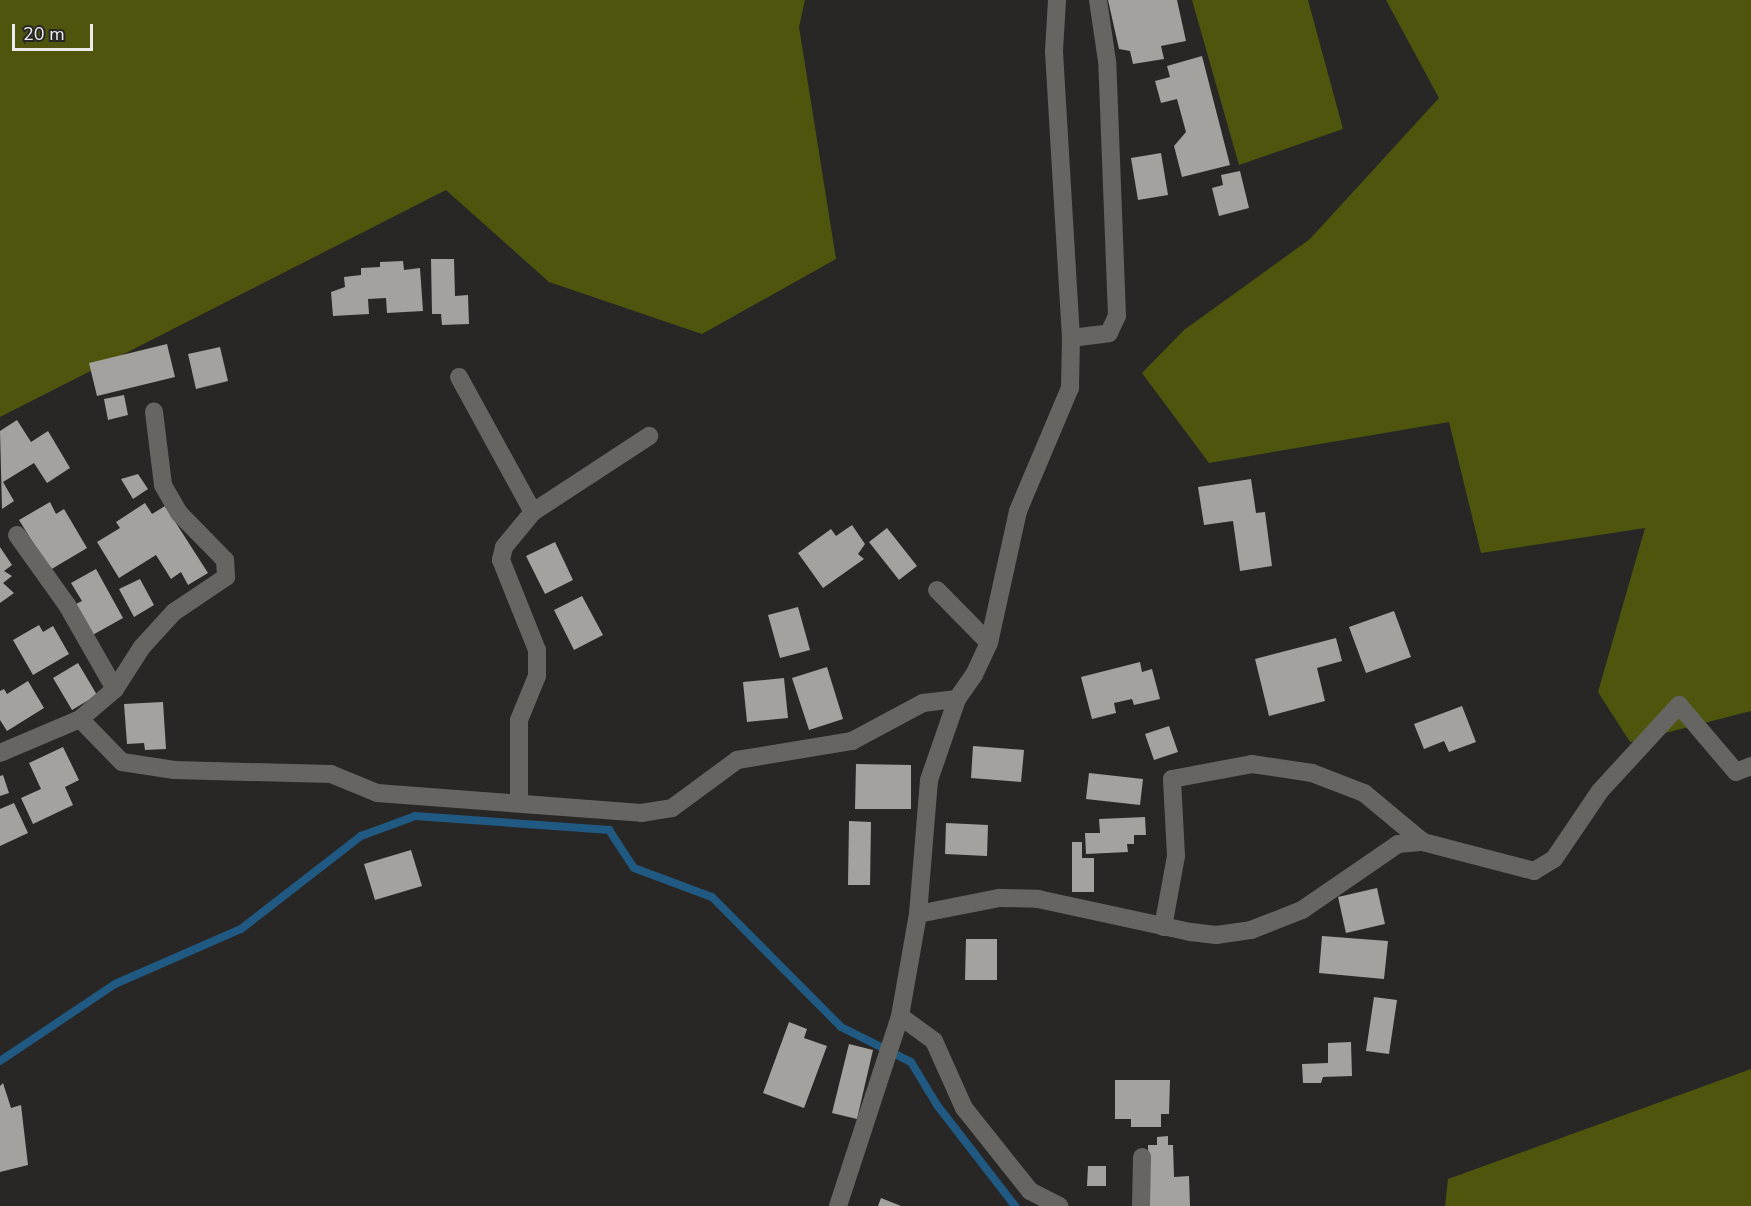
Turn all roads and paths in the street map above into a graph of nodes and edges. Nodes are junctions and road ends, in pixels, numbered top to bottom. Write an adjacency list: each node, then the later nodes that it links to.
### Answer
1 (1057, 0): 3 (street)
2 (1098, 0): 3 (street)
3 (1071, 338): 10 (street)
4 (459, 377): 7 (street)
5 (154, 412): 11 (street)
6 (649, 436): 7 (street)
7 (533, 512): 16 (street)
8 (17, 535): 11 (street)
9 (937, 590): 10 (street)
10 (989, 643): 12 (street)
11 (115, 689): 13 (street)
12 (957, 699): 16 (street); 18 (street)
13 (80, 719): 14 (street); 16 (street)
14 (0, 753)
15 (1751, 766): 17 (street)
16 (519, 802)
17 (1423, 842): 19 (street); 19 (street)
18 (918, 914): 19 (street); 20 (street)
19 (1163, 927)
20 (900, 1016): 22 (street); 23 (street)
21 (1142, 1157): 24 (street)
22 (838, 1206)
23 (1059, 1206)
24 (1142, 1206)

